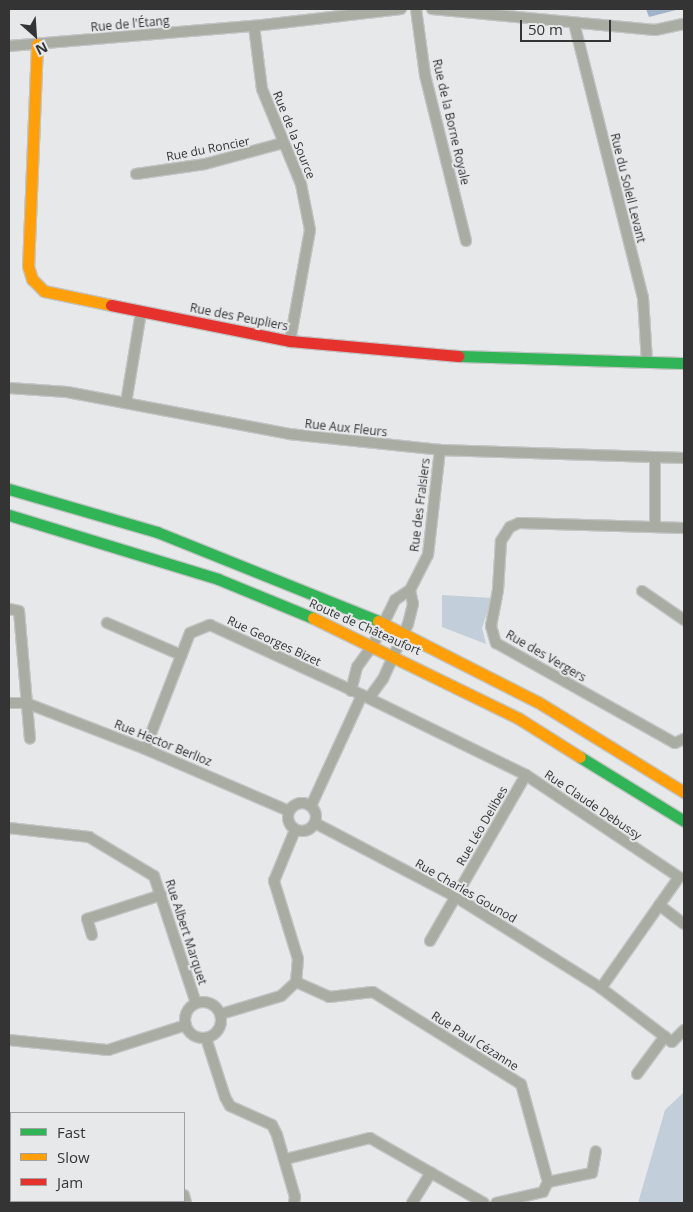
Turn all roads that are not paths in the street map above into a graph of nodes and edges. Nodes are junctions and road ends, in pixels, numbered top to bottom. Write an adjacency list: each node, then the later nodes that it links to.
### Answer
1 (402, 9): 6 (street, Rue de l'Étang)
2 (416, 9): 11 (street, Rue de la Borne Royale)
3 (432, 9): 4 (street)
4 (574, 23): 5 (street); 14 (street, Rue du Soleil Levant)
5 (684, 24)
6 (254, 26): 7 (street, Rue de l'Étang); 9 (street, Rue de la Source)
7 (37, 44): 8 (street, Rue de l'Étang); 12 (main road, Rue des Peupliers)
8 (9, 46)
9 (283, 143): 10 (street, Rue du Roncier); 13 (street, Rue de la Source)
10 (136, 174)
11 (466, 241)
12 (140, 312): 13 (main road, Rue des Peupliers); 17 (street)
13 (290, 341): 14 (main road, Rue des Peupliers)
14 (647, 362): 15 (main road, Rue des Peupliers)
15 (684, 363)
16 (9, 388): 17 (street, Rue Aux Fleurs)
17 (126, 403): 18 (street, Rue Aux Fleurs)
18 (440, 450): 19 (street, Rue Aux Fleurs); 25 (street, Rue des Fraisiers)
19 (655, 458): 20 (street, Rue Aux Fleurs); 23 (street)
20 (684, 458)
21 (9, 490): 29 (main road, Route de Châteaufort)
22 (9, 515): 32 (main road, Route de Châteaufort)
23 (655, 527): 24 (street, Rue des Vergers); 40 (street, Rue des Vergers)
24 (684, 528)
25 (410, 590): 29 (street); 31 (street)
26 (642, 591): 28 (street)
27 (9, 608): 38 (street)
28 (684, 620)
29 (384, 623): 31 (main road, Route de Châteaufort); 32 (street)
30 (107, 624): 34 (street)
31 (404, 632): 33 (street); 43 (main road, Route de Châteaufort)
32 (375, 640): 33 (main road, Route de Châteaufort); 35 (street)
33 (394, 654): 36 (street); 46 (main road, Route de Châteaufort)
34 (181, 655): 35 (street, Rue Georges Bizet); 41 (street, Rue Georges Bizet)
35 (351, 691): 36 (street, Rue Georges Bizet)
36 (366, 696): 42 (street, Rue Claude Debussy); 44 (street)
37 (9, 703): 38 (street, Rue Hector Berlioz)
38 (26, 703): 39 (street); 41 (street, Rue Hector Berlioz)
39 (30, 739)
40 (684, 739)
41 (145, 749): 45 (street, Rue Hector Berlioz)
42 (526, 775): 51 (street, Rue Léo Delibes); 52 (street, Rue Claude Debussy)
43 (684, 792)
44 (311, 806): 45 (street); 47 (street)
45 (289, 811): 49 (street)
46 (684, 821)
47 (315, 823): 49 (street); 51 (street, Rue Charles Gounod)
48 (9, 828): 50 (street, Rue Albert Marquet)
49 (295, 830): 56 (street)
50 (161, 895): 54 (street); 58 (street, Rue Albert Marquet)
51 (456, 897): 55 (street, Rue Léo Delibes); 57 (street, Rue Charles Gounod)
52 (658, 905): 53 (street); 57 (street, Rue Claude Debussy)
53 (684, 924)
54 (92, 935)
55 (430, 941)
56 (296, 982): 59 (street); 69 (street, Rue Paul Cézanne)
57 (601, 988): 62 (street, Rue Charles Gounod)
58 (196, 1003): 59 (street); 60 (street)
59 (221, 1014): 63 (street)
60 (186, 1025): 63 (street); 64 (street)
61 (684, 1030): 62 (street)
62 (665, 1036): 65 (street)
63 (206, 1038): 67 (street)
64 (9, 1040)
65 (637, 1074)
66 (596, 1151): 69 (street)
67 (286, 1159): 68 (street); 70 (street)
68 (431, 1173): 71 (street); 72 (street)
69 (548, 1182): 73 (street)
70 (294, 1203)
71 (412, 1203)
72 (484, 1203)
73 (496, 1203)

